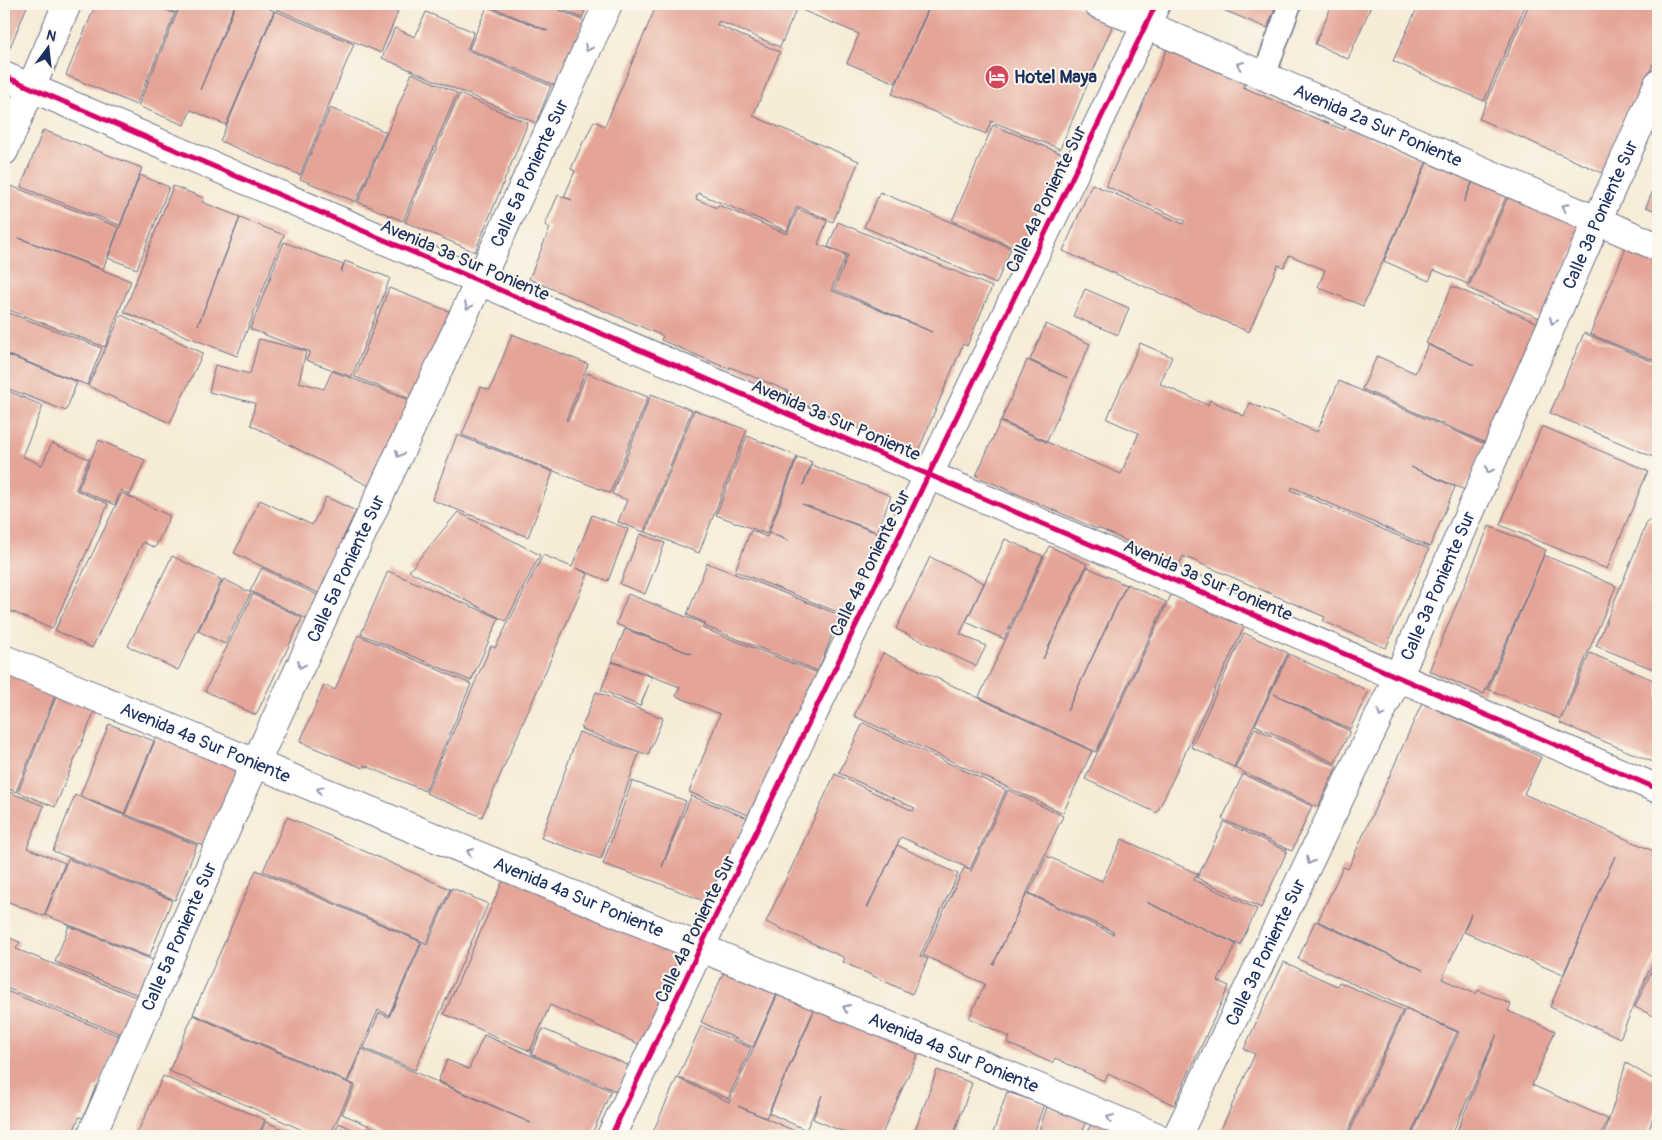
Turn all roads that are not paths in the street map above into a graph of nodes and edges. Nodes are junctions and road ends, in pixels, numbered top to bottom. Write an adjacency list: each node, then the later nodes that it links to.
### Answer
1 (67, 4): 9 (street)
2 (608, 4): 13 (street, Calle 5a Poniente Sur, one-way to 13)
3 (1098, 4): 5 (street, Avenida 2a Sur Poniente)
4 (1290, 4): 7 (lane)
5 (1151, 14): 7 (street, Avenida 2a Sur Poniente, one-way to 5); 14 (street, Calle 4a Poniente Sur)
6 (4, 76): 9 (street, Avenida 3a Sur Poniente)
7 (1264, 76): 11 (street, Avenida 2a Sur Poniente, one-way to 7)
8 (1658, 84): 11 (street, Calle 3a Poniente Sur)
9 (30, 87): 10 (street); 13 (street, Avenida 3a Sur Poniente)
10 (4, 151)
11 (1597, 221): 12 (street, Avenida 2a Sur Poniente); 16 (street, Calle 3a Poniente Sur, one-way to 16)
12 (1658, 247)
13 (480, 281): 14 (street, Avenida 3a Sur Poniente); 17 (street, Calle 5a Poniente Sur, one-way to 17)
14 (928, 474): 16 (street, Avenida 3a Sur Poniente); 19 (street, Calle 4a Poniente Sur)
15 (4, 659): 17 (street, Avenida 4a Sur Poniente)
16 (1398, 677): 18 (street, Avenida 3a Sur Poniente); 23 (street, Calle 3a Poniente Sur, one-way to 23)
17 (255, 764): 19 (street, Avenida 4a Sur Poniente, one-way to 17); 20 (street, Calle 5a Poniente Sur)
18 (1658, 789)
19 (700, 948): 21 (street, Calle 4a Poniente Sur); 22 (street, Avenida 4a Sur Poniente, one-way to 19)
20 (91, 1136)
21 (611, 1136)
22 (1155, 1136)
23 (1177, 1136)

